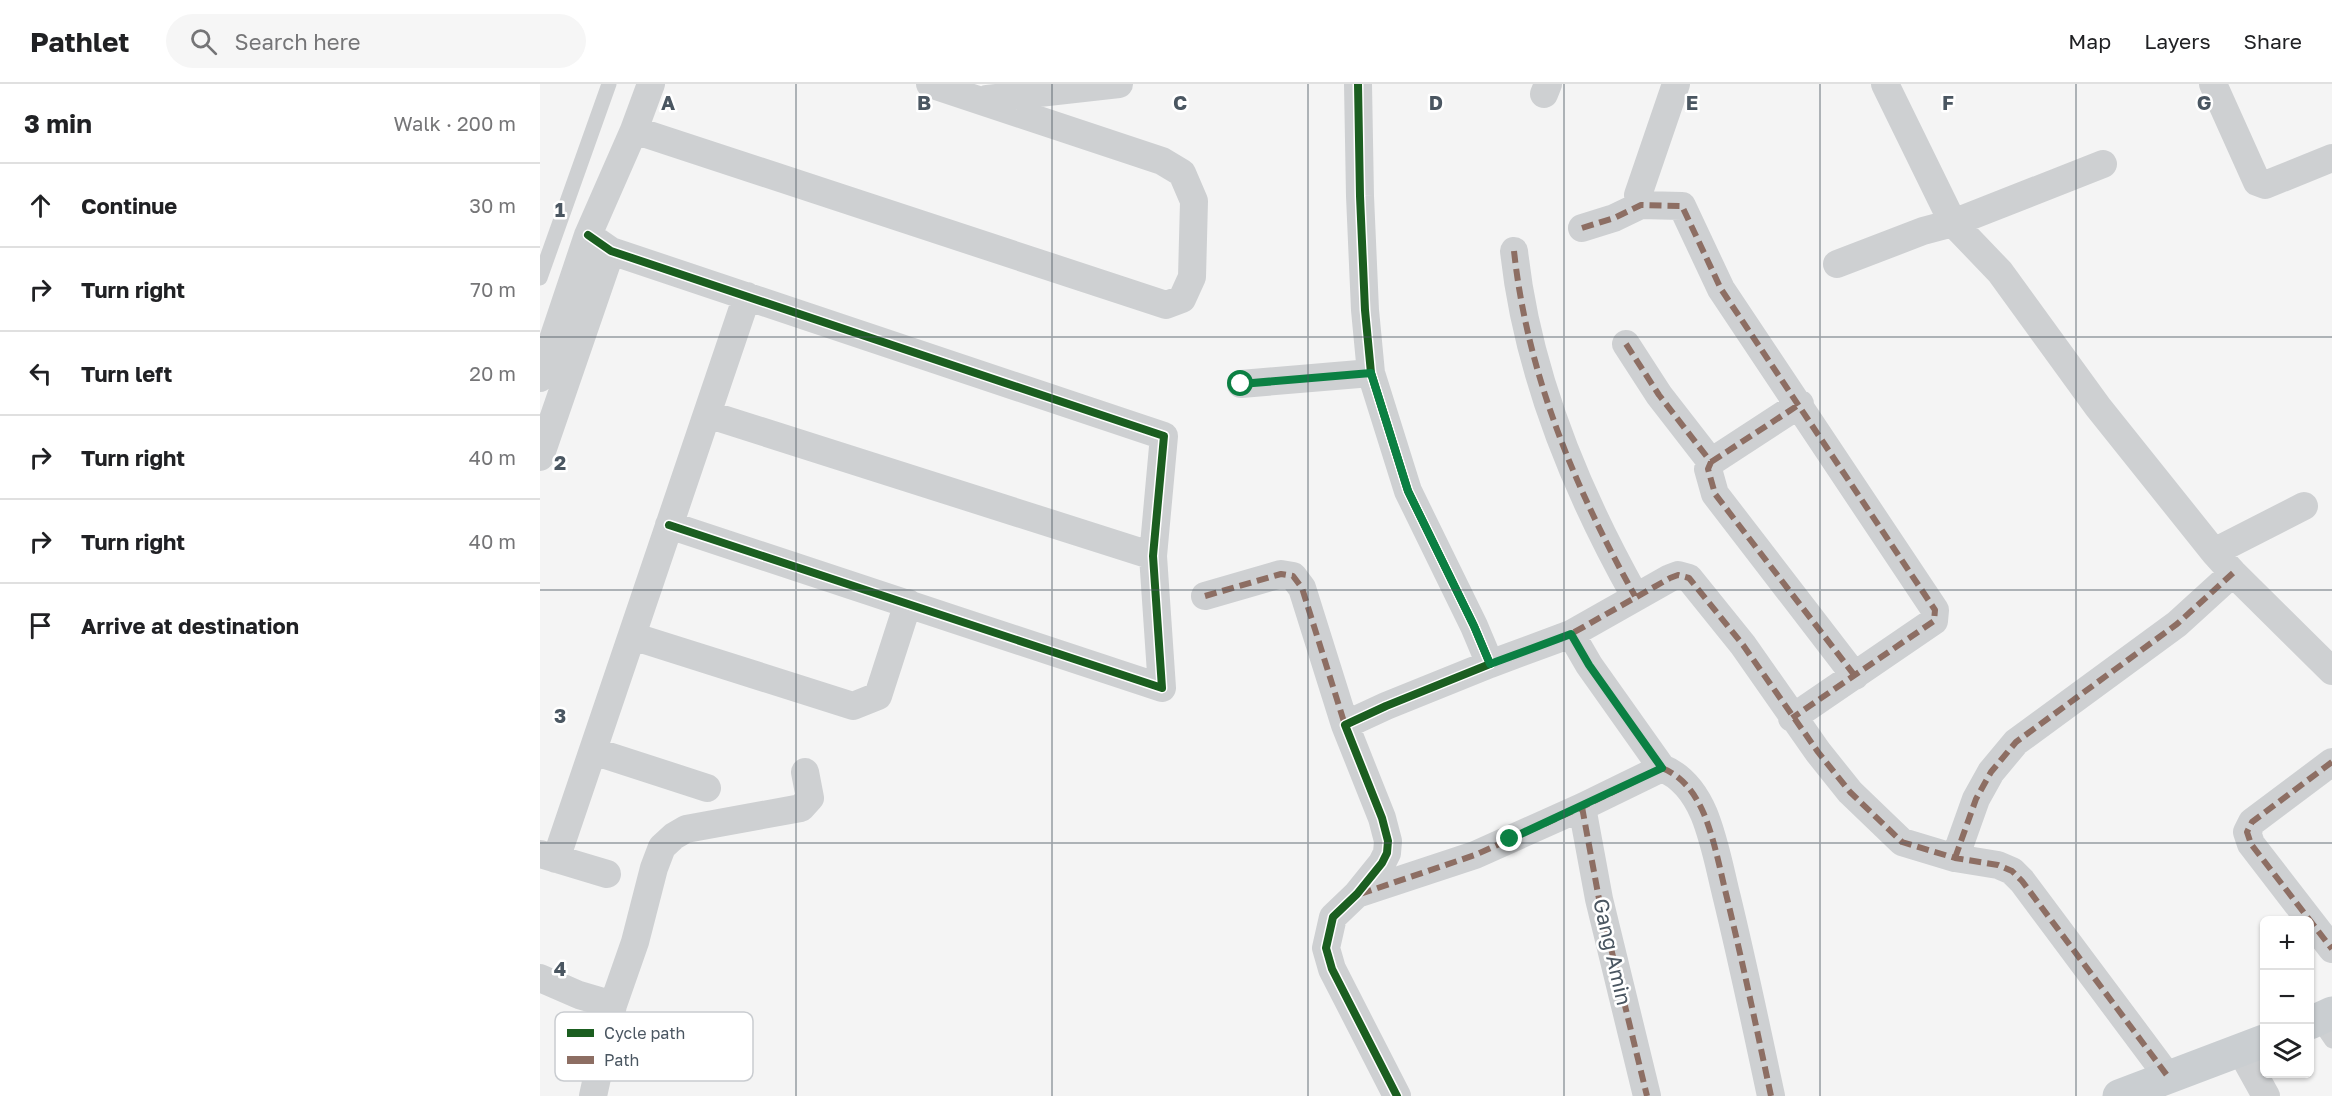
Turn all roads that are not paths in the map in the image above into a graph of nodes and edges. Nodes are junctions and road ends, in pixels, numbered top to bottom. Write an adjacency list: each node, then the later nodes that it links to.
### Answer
1 (609, 84): 19 (lane)
2 (651, 84): 10 (street)
3 (930, 84): 9 (street)
4 (1119, 84): 9 (street)
5 (1358, 84): 22 (street)
6 (1676, 84): 13 (street)
7 (1885, 84): 14 (street)
8 (2214, 84): 11 (street)
9 (978, 100): 10 (street)
10 (634, 130): 16 (street)
11 (2332, 158)
12 (2103, 164): 14 (street)
13 (1641, 205): 15 (street); 25 (street)
14 (1953, 223): 18 (street); 31 (street)
15 (1582, 228)
16 (600, 243): 20 (street); 23 (street); 27 (street)
17 (1514, 251): 34 (street)
18 (1837, 264)
19 (540, 278)
20 (747, 297): 26 (street); 32 (street)
21 (1626, 344): 28 (street)
22 (1371, 373): 24 (street); 39 (street)
23 (540, 378)
24 (1241, 384)
25 (1800, 404): 28 (street); 41 (street)
26 (707, 414): 30 (street); 32 (street)
27 (540, 457)
28 (1711, 462): 41 (street)
29 (2304, 506): 31 (street)
30 (669, 525): 36 (street); 38 (street)
31 (2214, 552): 33 (street)
32 (1154, 556): 36 (street)
33 (2233, 573): 40 (street); 51 (street)
34 (1635, 596): 37 (street); 42 (street)
35 (1205, 597): 43 (street)
36 (908, 603): 38 (street)
37 (1571, 634): 39 (street); 46 (street)
38 (632, 636): 44 (street)
39 (1490, 664): 43 (street)
40 (2332, 670)
41 (1855, 676): 42 (street)
42 (1792, 718): 51 (street)
43 (1345, 725): 53 (street)
44 (593, 751): 48 (street); 50 (street)
45 (2332, 762): 54 (street)
46 (1662, 768): 49 (street); 64 (street)
47 (805, 772): 56 (street)
48 (708, 788)
49 (1582, 807): 53 (street); 63 (street, Gang Amin)
50 (548, 857): 52 (street)
51 (1955, 858): 59 (street)
52 (607, 874)
53 (1358, 894): 62 (street)
54 (2332, 949)
55 (540, 978): 56 (street)
56 (613, 1005): 57 (street)
57 (611, 1012)
58 (2253, 1046): 59 (main road); 66 (street)
59 (2169, 1078): 65 (main road)
60 (596, 1081): 61 (street)
61 (593, 1096)
62 (1397, 1096)
63 (1647, 1096)
64 (1771, 1096)
65 (2119, 1096)
66 (2266, 1096)

